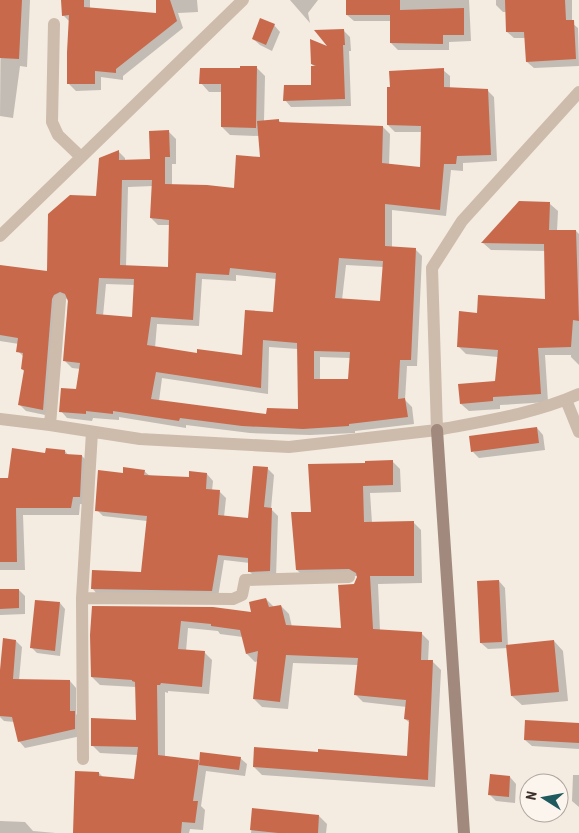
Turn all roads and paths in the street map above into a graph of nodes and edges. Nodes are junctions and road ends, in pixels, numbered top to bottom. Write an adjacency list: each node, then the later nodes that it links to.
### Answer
1 (243, 0): 4 (street)
2 (54, 24): 4 (street)
3 (579, 92): 11 (street)
4 (81, 157): 5 (street)
5 (0, 236)
6 (60, 300): 10 (street)
7 (579, 394): 8 (street)
8 (566, 400): 11 (street); 13 (street)
9 (0, 419): 10 (street)
10 (50, 425): 12 (street)
11 (437, 430): 12 (street); 17 (street)
12 (92, 432): 15 (street)
13 (579, 432)
14 (349, 577): 15 (street)
15 (82, 598): 16 (street)
16 (83, 759)
17 (464, 833)

